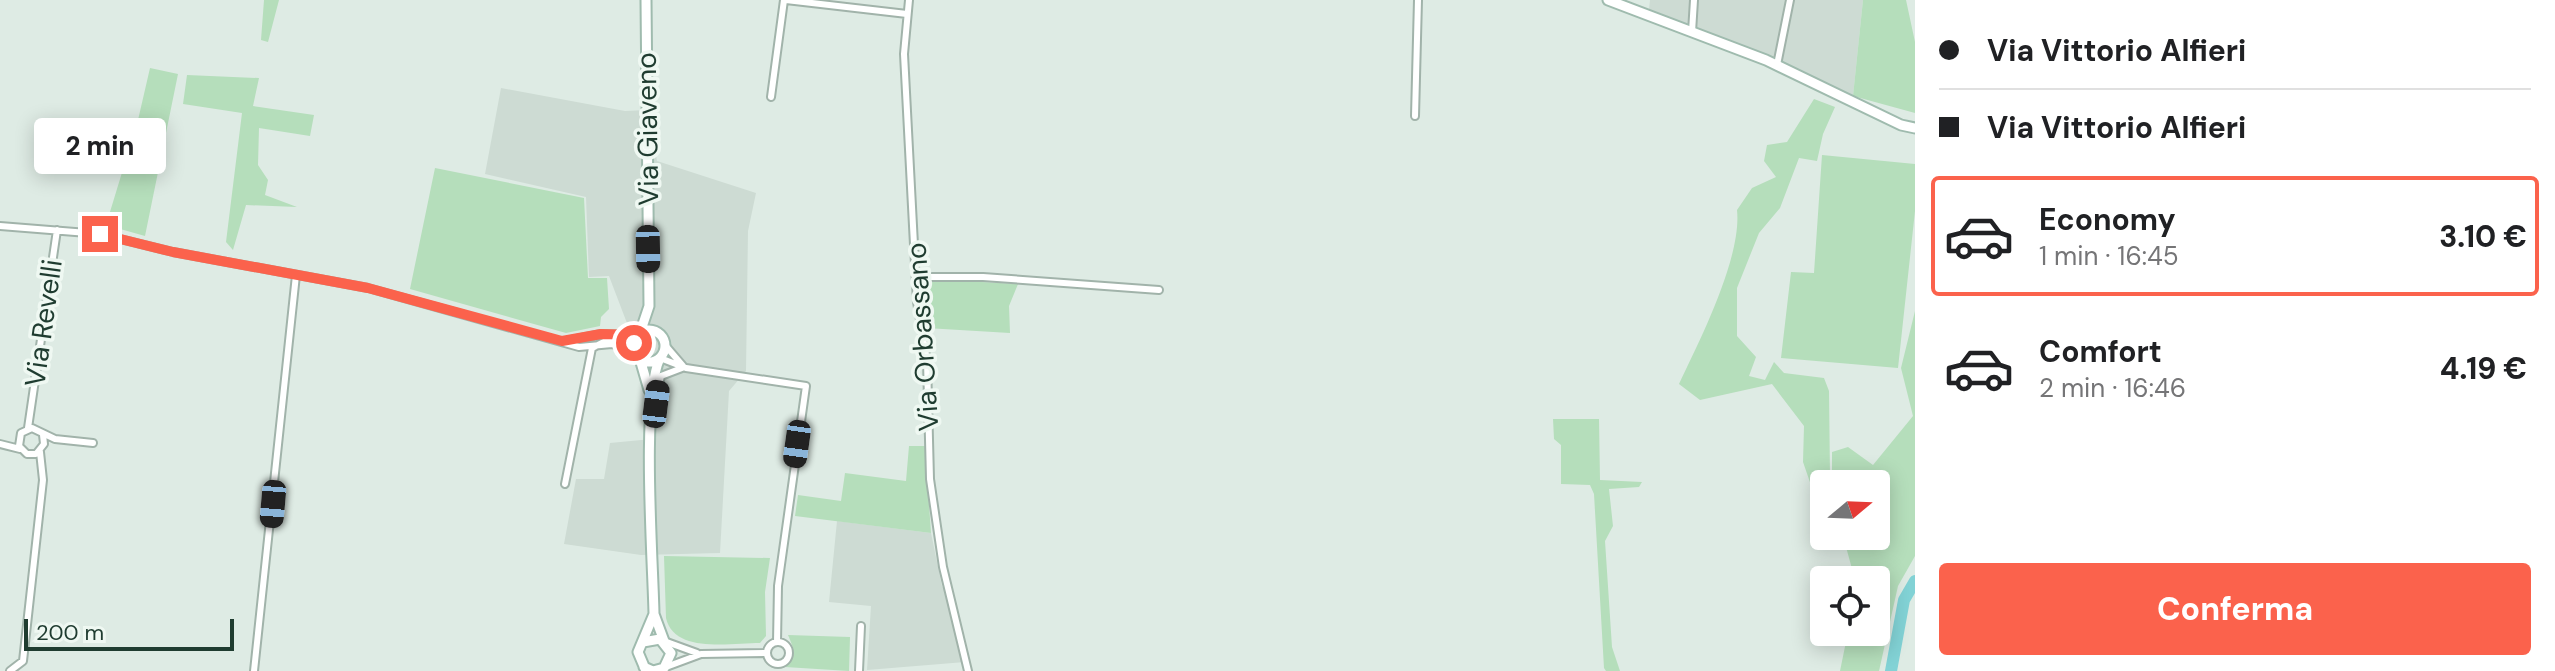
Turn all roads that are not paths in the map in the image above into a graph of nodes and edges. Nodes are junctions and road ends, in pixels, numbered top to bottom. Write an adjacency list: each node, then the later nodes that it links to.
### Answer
1 (646, 0): 19 (main road, Via Giaveno)
2 (785, 0): 8 (street); 11 (street)
3 (909, 0): 8 (street, Via Orbassano)
4 (1418, 0): 12 (street)
5 (1608, 0): 9 (main road)
6 (1694, 0): 9 (street)
7 (1790, 0): 10 (street)
8 (907, 14): 17 (street, Via Orbassano)
9 (1692, 32): 10 (main road)
10 (1777, 65): 13 (main road)
11 (771, 97)
12 (1415, 116)
13 (1915, 128)
14 (0, 226): 15 (street)
15 (57, 230): 16 (street); 30 (street, Via Revelli)
16 (296, 275): 23 (street); 54 (street)
17 (916, 277): 18 (street); 56 (street, Via Orbassano)
18 (1159, 290)
19 (649, 306): 20 (main road, Via Giaveno); 21 (main road, Via Giaveno)
20 (638, 334): 21 (main road); 22 (street); 26 (main road, Via Giaveno)
21 (660, 334): 24 (main road, Via Giaveno)
22 (614, 337): 23 (street); 25 (street)
23 (562, 341): 25 (street)
24 (665, 345): 27 (main road, Via Giaveno); 28 (street)
25 (592, 348): 26 (street); 41 (street)
26 (637, 355): 27 (main road); 29 (main road, Via Giaveno)
27 (660, 358): 28 (street); 29 (main road, Via Giaveno)
28 (686, 368): 29 (street, Via Giaveno); 46 (street)
29 (652, 417): 42 (main road, Via Giaveno)
30 (31, 428): 31 (street, Via Revelli); 32 (street, Via Revelli)
31 (43, 435): 33 (street, Via Revelli); 36 (street)
32 (19, 437): 34 (street); 37 (street)
33 (55, 439): 35 (street, Via Revelli); 36 (street)
34 (0, 443): 37 (street)
35 (93, 443)
36 (44, 444): 38 (street)
37 (20, 449): 39 (street)
38 (40, 452): 39 (street); 40 (street)
39 (32, 455): 40 (street)
40 (43, 465): 53 (street)
41 (565, 484)
42 (654, 614): 44 (main road, Via Giaveno); 45 (main road, Via Giaveno)
43 (861, 626): 55 (street)
44 (664, 641): 45 (main road); 48 (street); 51 (main road, Via Giaveno)
45 (643, 642): 50 (main road, Via Giaveno)
46 (777, 642): 47 (street); 49 (street)
47 (767, 653): 48 (street); 49 (street)
48 (701, 654): 51 (street)
49 (778, 667)
50 (642, 668): 51 (main road, Via Giaveno)
51 (665, 669)
52 (0, 670): 53 (street)
53 (9, 671)
54 (254, 671)
55 (859, 671)
56 (968, 671)

